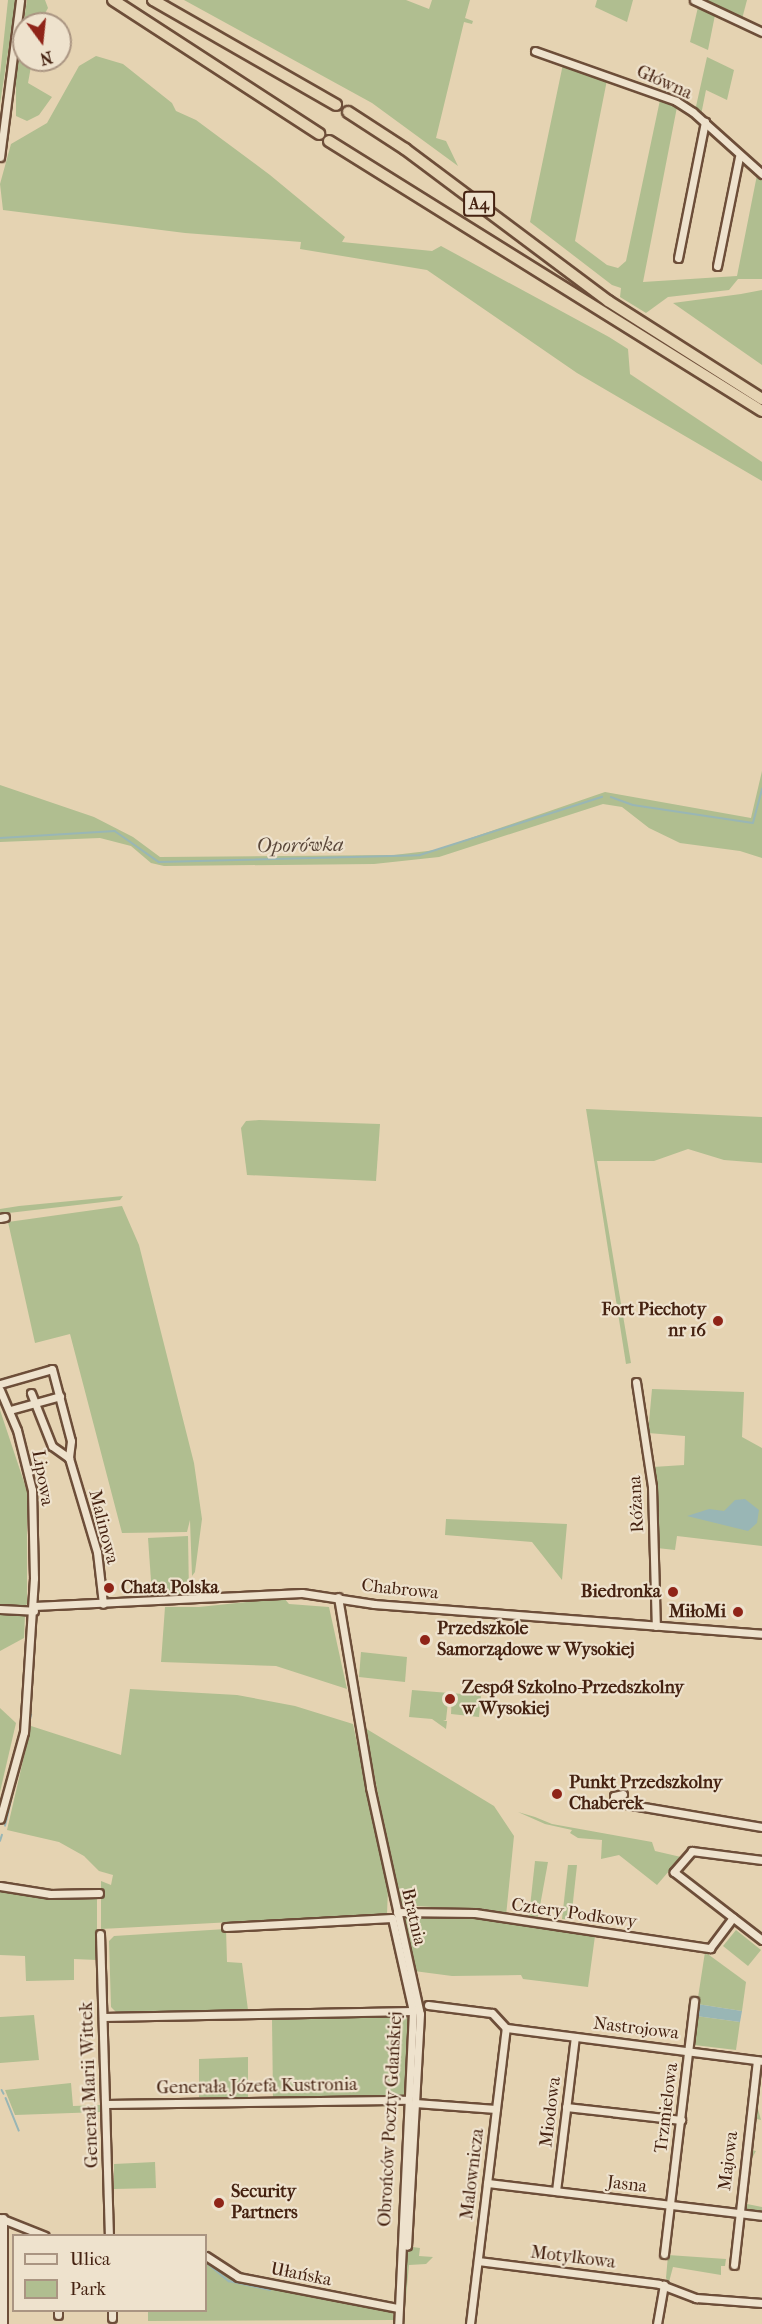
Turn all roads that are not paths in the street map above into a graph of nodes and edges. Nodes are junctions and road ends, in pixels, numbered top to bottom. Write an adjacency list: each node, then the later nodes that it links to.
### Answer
1 (20, 0): 12 (street)
2 (113, 0): 10 (highway)
3 (153, 0): 7 (highway)
4 (694, 0): 5 (street)
5 (762, 32)
6 (535, 51): 9 (street, Główna)
7 (336, 105)
8 (348, 112): 18 (highway, A4)
9 (705, 122): 13 (street, Główna); 16 (street)
10 (319, 134)
11 (329, 141): 18 (highway, A4)
12 (0, 157)
13 (739, 157): 15 (street, Główna); 17 (street)
14 (762, 163): 15 (street)
15 (760, 172)
16 (678, 258)
17 (717, 266)
18 (627, 319): 19 (highway, A4); 20 (highway, A4)
19 (762, 399)
20 (762, 411)
21 (636, 1382): 33 (street, Różana)
22 (0, 1384): 25 (street, Malinowa)
23 (0, 1390): 27 (street, Lipowa)
24 (31, 1393): 26 (street, Malinowa)
25 (60, 1396): 26 (street); 28 (street, Malinowa)
26 (34, 1403): 27 (street); 28 (street, Malinowa)
27 (10, 1410): 32 (street, Lipowa)
28 (69, 1458): 30 (street, Malinowa)
29 (338, 1597): 30 (street, Chabrowa); 33 (street, Chabrowa); 41 (street, Bratnia)
30 (103, 1604): 32 (street, Chabrowa)
31 (0, 1609): 32 (street, Chabrowa)
32 (34, 1609): 36 (street, Lipowa)
33 (656, 1626): 34 (street, Chabrowa)
34 (762, 1634)
35 (623, 1794): 37 (street)
36 (0, 1819)
37 (762, 1827)
38 (762, 1860): 42 (street)
39 (0, 1886): 40 (street)
40 (99, 1893)
41 (394, 1915): 42 (street, Cztery Podkowy); 43 (street); 48 (street, Obrońców Poczty Gdańskiej); 54 (street, Bratnia)
42 (733, 1918): 45 (street)
43 (226, 1927)
44 (99, 1934): 49 (street, Generał Marii Wittek)
45 (762, 1940)
46 (694, 2001): 52 (street, Trzmielowa)
47 (428, 2005): 50 (street)
48 (413, 2011): 49 (street); 54 (street, Obrońców Poczty Gdańskiej)
49 (103, 2017): 55 (street, Generał Marii Wittek)
50 (506, 2028): 51 (street, Nastrojowa); 57 (street, Malownicza)
51 (575, 2037): 52 (street, Nastrojowa); 56 (street, Miodowa)
52 (689, 2051): 53 (street, Nastrojowa); 58 (street, Trzmielowa)
53 (759, 2060): 62 (street, Majowa)
54 (411, 2102): 55 (street, Generała Józefa Kustronia); 57 (street, Generała Józefa Kustronia); 67 (street, Bratnia); 74 (street, Obrońców Poczty Gdańskiej)
55 (106, 2103): 66 (street, Generał Marii Wittek)
56 (566, 2107): 58 (street); 60 (street, Miodowa)
57 (496, 2109): 59 (street, Malownicza)
58 (681, 2120): 61 (street, Trzmielowa)
59 (487, 2183): 60 (street, Jasna); 70 (street, Malownicza)
60 (556, 2191): 61 (street, Jasna)
61 (670, 2205): 62 (street, Jasna); 68 (street, Trzmielowa)
62 (738, 2213): 63 (street, Jasna); 71 (street, Majowa)
63 (762, 2216)
64 (1, 2218): 65 (street); 75 (street)
65 (42, 2234)
66 (109, 2234)
67 (407, 2246)
68 (664, 2254)
69 (207, 2257): 74 (street, Ułańska)
70 (478, 2261): 72 (street, Motylkowa); 77 (street, Malownicza)
71 (734, 2265)
72 (664, 2285): 73 (street, Motylkowa); 78 (street)
73 (762, 2303)
74 (397, 2308): 76 (street, Obrońców Poczty Gdańskiej)
75 (3, 2324)
76 (398, 2324)
77 (470, 2324)
78 (657, 2324)

